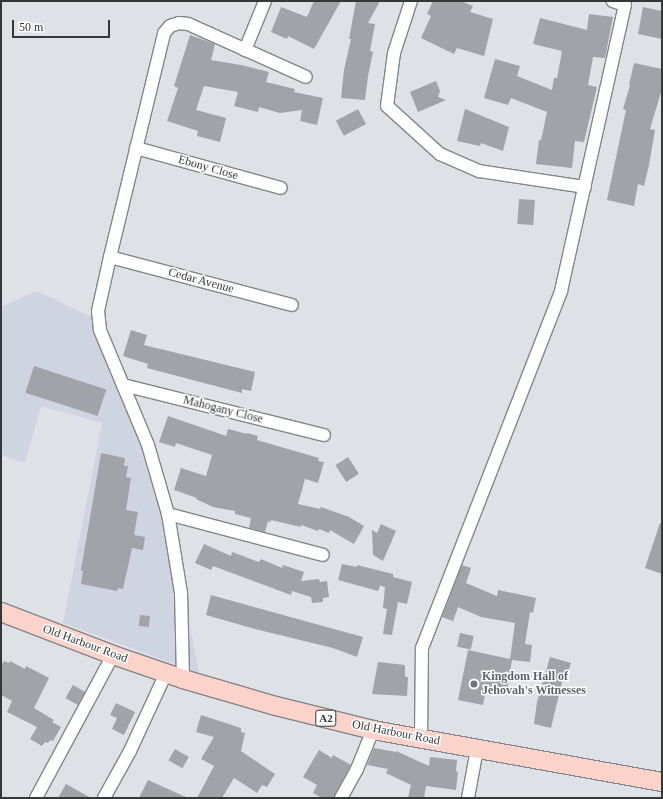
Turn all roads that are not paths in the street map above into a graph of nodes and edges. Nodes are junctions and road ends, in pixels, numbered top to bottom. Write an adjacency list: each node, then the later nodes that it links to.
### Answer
1 (265, 1): 4 (street)
2 (411, 1): 7 (street)
3 (613, 1): 7 (street)
4 (245, 50): 5 (street); 6 (street)
5 (306, 76)
6 (136, 148): 8 (street, Ebony Close); 9 (street)
7 (584, 187): 20 (street)
8 (281, 188)
9 (110, 257): 10 (street, Cedar Avenue); 11 (street)
10 (292, 305)
11 (123, 385): 12 (street, Mahogany Close); 13 (street)
12 (324, 435)
13 (168, 514): 14 (street); 18 (street)
14 (323, 555)
15 (1, 612): 16 (main road, Old Harbour Road / A2)
16 (113, 655): 17 (main road, Old Harbour Road / A2); 23 (street)
17 (166, 673): 18 (main road, Old Harbour Road / A2); 24 (street)
18 (183, 679): 19 (main road, Old Harbour Road / A2)
19 (372, 730): 20 (main road, Old Harbour Road / A2); 25 (street)
20 (421, 739): 21 (main road, Old Harbour Road / A2)
21 (477, 749): 22 (main road, Old Harbour Road / A2); 26 (street)
22 (662, 782)
23 (36, 798)
24 (104, 798)
25 (340, 798)
26 (468, 798)

